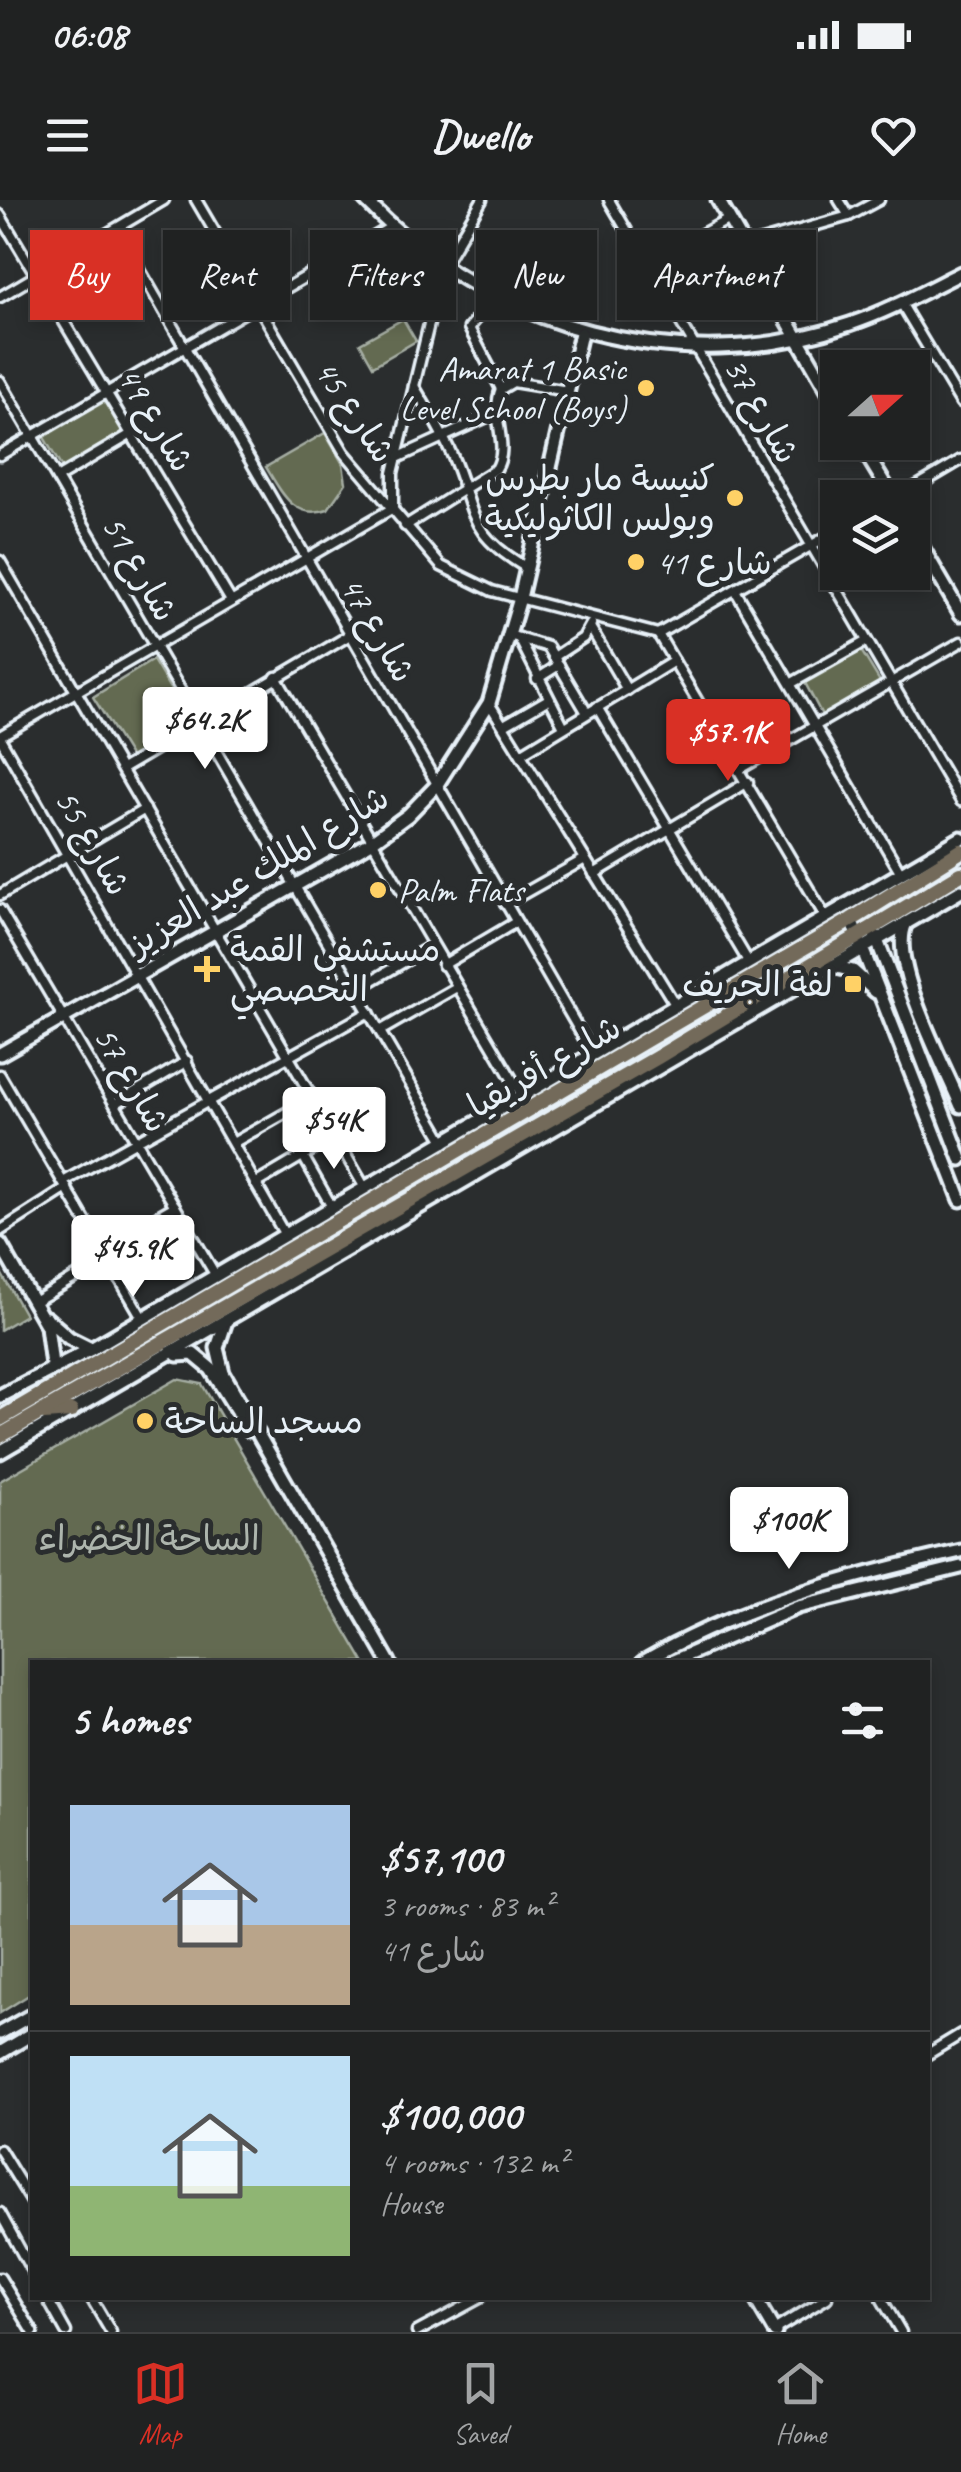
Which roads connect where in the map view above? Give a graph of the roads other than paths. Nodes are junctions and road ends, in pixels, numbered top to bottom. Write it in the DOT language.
graph roads {
  1 [pos="164,200"];
  2 [pos="196,200"];
  3 [pos="366,200"];
  4 [pos="482,200"];
  5 [pos="609,200"];
  6 [pos="718,200"];
  7 [pos="839,200"];
  8 [pos="879,200"];
  9 [pos="0,215"];
  10 [pos="849,216"];
  11 [pos="728,219"];
  12 [pos="390,227"];
  13 [pos="117,230"];
  14 [pos="213,230"];
  15 [pos="394,230"];
  16 [pos="626,230"];
  17 [pos="708,230"];
  18 [pos="735,230"];
  19 [pos="800,230"];
  20 [pos="456,244"];
  21 [pos="30,262"];
  22 [pos="961,272"];
  23 [pos="143,275"];
  24 [pos="30,279"];
  25 [pos="290,286"];
  26 [pos="0,296"];
  27 [pos="901,303"];
  28 [pos="65,320"];
  29 [pos="231,320"];
  30 [pos="264,320"];
  31 [pos="430,320"];
  32 [pos="476,320"];
  33 [pos="551,320"];
  34 [pos="678,320"];
  35 [pos="784,320"];
  36 [pos="581,333"];
  37 [pos="794,339"];
  38 [pos="184,347"];
  39 [pos="693,347"];
  40 [pos="820,380"];
  41 [pos="0,381"];
  42 [pos="414,386"];
  43 [pos="501,389"];
  44 [pos="568,391"];
  45 [pos="108,392"];
  46 [pos="961,403"];
  47 [pos="496,413"];
  48 [pos="133,433"];
  49 [pos="32,437"];
  50 [pos="444,440"];
  51 [pos="0,455"];
  52 [pos="397,458"];
  53 [pos="961,460"];
  54 [pos="57,478"];
  55 [pos="926,480"];
  56 [pos="464,491"];
  57 [pos="393,508"];
  58 [pos="405,526"];
  59 [pos="820,539"];
  60 [pos="808,545"];
  61 [pos="306,558"];
  62 [pos="0,561"];
  63 [pos="930,561"];
  64 [pos="527,568"];
  65 [pos="734,590"];
  66 [pos="520,598"];
  67 [pos="231,600"];
  68 [pos="961,614"];
  69 [pos="592,617"];
  70 [pos="590,628"];
  71 [pos="658,634"];
  72 [pos="350,635"];
  73 [pos="514,637"];
  74 [pos="867,641"];
  75 [pos="961,642"];
  76 [pos="152,646"];
  77 [pos="556,661"];
  78 [pos="674,662"];
  79 [pos="276,677"];
  80 [pos="537,679"];
  81 [pos="892,682"];
  82 [pos="792,684"];
  83 [pos="627,690"];
  84 [pos="76,692"];
  85 [pos="547,700"];
  86 [pos="489,703"];
  87 [pos="597,708"];
  88 [pos="587,714"];
  89 [pos="198,723"];
  90 [pos="818,724"];
  91 [pos="504,725"];
  92 [pos="564,728"];
  93 [pos="0,737"];
  94 [pos="522,754"];
  95 [pos="122,769"];
  96 [pos="740,769"];
  97 [pos="748,782"];
  98 [pos="436,786"];
  99 [pos="961,801"];
  100 [pos="145,810"];
  101 [pos="670,830"];
  102 [pos="961,838"];
  103 [pos="370,843"];
  104 [pos="961,851"];
  105 [pos="69,855"];
  106 [pos="585,859"];
  107 [pos="902,873"];
  108 [pos="594,874"];
  109 [pos="961,874"];
  110 [pos="295,887"];
  111 [pos="961,891"];
  112 [pos="0,895"];
  113 [pos="505,904"];
  114 [pos="0,910"];
  115 [pos="826,918"];
  116 [pos="516,922"];
  117 [pos="906,922"];
  118 [pos="864,929"];
  119 [pos="216,930"];
  120 [pos="431,946"];
  121 [pos="748,962"];
  122 [pos="443,965"];
  123 [pos="825,967"];
  124 [pos="138,975"];
  125 [pos="455,988"];
  126 [pos="356,990"];
  127 [pos="882,1000"];
  128 [pos="676,1006"];
  129 [pos="369,1012"];
  130 [pos="65,1017"];
  131 [pos="656,1019"];
  132 [pos="380,1030"];
  133 [pos="650,1039"];
  134 [pos="0,1054"];
  135 [pos="592,1054"];
  136 [pos="289,1055"];
  137 [pos="658,1056"];
  138 [pos="680,1056"];
  139 [pos="187,1061"];
  140 [pos="0,1075"];
  141 [pos="522,1096"];
  142 [pos="314,1097"];
  143 [pos="210,1100"];
  144 [pos="115,1104"];
  145 [pos="961,1106"];
  146 [pos="494,1129"];
  147 [pos="336,1136"];
  148 [pos="136,1141"];
  149 [pos="233,1143"];
  150 [pos="445,1143"];
  151 [pos="504,1144"];
  152 [pos="302,1156"];
  153 [pos="961,1160"];
  154 [pos="256,1184"];
  155 [pos="65,1185"];
  156 [pos="365,1188"];
  157 [pos="961,1200"];
  158 [pos="175,1206"];
  159 [pos="332,1208"];
  160 [pos="372,1219"];
  161 [pos="0,1231"];
  162 [pos="285,1235"];
  163 [pos="372,1236"];
  164 [pos="0,1244"];
  165 [pos="103,1248"];
  166 [pos="108,1258"];
  167 [pos="216,1276"];
  168 [pos="37,1307"];
  169 [pos="143,1319"];
  170 [pos="226,1322"];
  171 [pos="92,1349"];
  172 [pos="162,1359"];
  173 [pos="52,1366"];
  174 [pos="0,1396"];
  175 [pos="71,1411"];
  176 [pos="38,1413"];
  177 [pos="0,1420"];
  178 [pos="0,1436"];
  179 [pos="259,1440"];
  180 [pos="0,1452"];
  181 [pos="961,1551"];
  182 [pos="961,1566"];
  183 [pos="793,1593"];
  184 [pos="798,1607"];
  185 [pos="657,1659"];
  186 [pos="389,1660"];
  187 [pos="676,1660"];
  188 [pos="30,2015"];
  189 [pos="0,2033"];
  190 [pos="961,2034"];
  191 [pos="30,2035"];
  192 [pos="0,2053"];
  193 [pos="930,2053"];
  194 [pos="0,2150"];
  195 [pos="30,2199"];
  196 [pos="0,2213"];
  197 [pos="30,2267"];
  198 [pos="0,2278"];
  199 [pos="49,2300"];
  200 [pos="92,2300"];
  201 [pos="476,2300"];
  202 [pos="756,2300"];
  203 [pos="820,2300"];
  204 [pos="882,2300"];
  205 [pos="775,2331"];
  206 [pos="33,2332"];
  207 [pos="66,2332"];
  208 [pos="111,2332"];
  209 [pos="418,2332"];
  210 [pos="901,2332"];
  1 -- 13 [label="street"];
  2 -- 14 [label="street, شارع 45"];
  3 -- 12 [label="street"];
  4 -- 20 [label="street"];
  5 -- 16 [label="street, شارع 37"];
  6 -- 11 [label="street"];
  7 -- 10 [label="street"];
  8 -- 10 [label="street"];
  9 -- 21 [label="street, شارع 49"];
  10 -- 19 [label="street"];
  11 -- 17 [label="street"];
  11 -- 18 [label="street"];
  12 -- 15 [label="street"];
  12 -- 25 [label="street"];
  22 -- 27 [label="street"];
  23 -- 38 [label="street, شارع 47"];
  24 -- 26 [label="street"];
  27 -- 37 [label="street"];
  27 -- 46 [label="street"];
  28 -- 45 [label="street, شارع 49"];
  29 -- 38 [label="street"];
  30 -- 57 [label="street, شارع 45"];
  31 -- 42 [label="street"];
  32 -- 43 [label="street"];
  33 -- 36 [label="street"];
  34 -- 39 [label="street, شارع 37"];
  35 -- 37 [label="street"];
  36 -- 39 [label="street"];
  36 -- 44 [label="street, شارع الملك عبد العزيز"];
  37 -- 39 [label="street"];
  37 -- 40 [label="street"];
  38 -- 45 [label="street"];
  38 -- 61 [label="street, شارع 47"];
  39 -- 60 [label="street, شارع 37"];
  41 -- 49 [label="street, شارع 51"];
  42 -- 50 [label="street"];
  42 -- 52 [label="street"];
  43 -- 44 [label="street"];
  43 -- 47 [label="street"];
  44 -- 64 [label="street, شارع الملك عبد العزيز"];
  45 -- 48 [label="street, شارع 49"];
  45 -- 49 [label="street"];
  47 -- 50 [label="street"];
  47 -- 56 [label="street"];
  48 -- 54 [label="street"];
  48 -- 67 [label="street, شارع 49"];
  49 -- 51 [label="street"];
  49 -- 54 [label="street, شارع 51"];
  50 -- 52 [label="street"];
  50 -- 56 [label="street"];
  52 -- 57 [label="street"];
  53 -- 55 [label="street"];
  54 -- 76 [label="street, شارع 51"];
  56 -- 58 [label="street"];
  56 -- 64 [label="street"];
  57 -- 58 [label="street, شارع 45"];
  57 -- 61 [label="street"];
  58 -- 66 [label="street, شارع 45"];
  59 -- 60 [label="street"];
  60 -- 65 [label="street"];
  60 -- 74 [label="street, شارع 37"];
  61 -- 67 [label="street"];
  61 -- 72 [label="street, شارع 47"];
  62 -- 84 [label="street"];
  63 -- 68 [label="street"];
  64 -- 66 [label="street, شارع الملك عبد العزيز"];
  65 -- 71 [label="street"];
  65 -- 82 [label="street"];
  66 -- 69 [label="street, شارع 45"];
  66 -- 73 [label="street, شارع الملك عبد العزيز"];
  67 -- 76 [label="street"];
  69 -- 70 [label="street"];
  69 -- 71 [label="street, شارع 45"];
  70 -- 77 [label="street"];
  70 -- 83 [label="street"];
  71 -- 78 [label="street"];
  72 -- 79 [label="street"];
  72 -- 98 [label="street, شارع 47"];
  73 -- 77 [label="street"];
  73 -- 80 [label="street"];
  73 -- 86 [label="street, شارع الملك عبد العزيز"];
  74 -- 81 [label="street, شارع 37"];
  74 -- 82 [label="street"];
  75 -- 81 [label="street"];
  76 -- 84 [label="street"];
  76 -- 89 [label="street, شارع 51"];
  77 -- 80 [label="street"];
  77 -- 88 [label="street"];
  78 -- 83 [label="street"];
  78 -- 96 [label="street"];
  79 -- 89 [label="street"];
  79 -- 103 [label="street"];
  80 -- 85 [label="street"];
  81 -- 90 [label="street"];
  81 -- 99 [label="street, شارع 37"];
  82 -- 90 [label="street"];
  83 -- 87 [label="street"];
  84 -- 93 [label="street"];
  84 -- 95 [label="street"];
  85 -- 91 [label="street"];
  85 -- 92 [label="street"];
  86 -- 91 [label="street"];
  86 -- 98 [label="street, شارع الملك عبد العزيز"];
  87 -- 88 [label="street"];
  87 -- 101 [label="street"];
  88 -- 92 [label="street"];
  89 -- 95 [label="street"];
  89 -- 110 [label="street, شارع 51"];
  90 -- 96 [label="street"];
  90 -- 107 [label="street"];
  91 -- 94 [label="street"];
  92 -- 94 [label="street"];
  93 -- 105 [label="street, شارع 55"];
  94 -- 106 [label="street"];
  95 -- 100 [label="street"];
  96 -- 97 [label="street"];
  97 -- 101 [label="street"];
  97 -- 115 [label="street"];
  98 -- 103 [label="street, شارع الملك عبد العزيز"];
  98 -- 113 [label="street, شارع 47"];
  100 -- 105 [label="street"];
  100 -- 119 [label="street"];
  101 -- 108 [label="street"];
  101 -- 121 [label="street"];
  102 -- 107 [label="street, شارع أفريقيا"];
  103 -- 110 [label="street, شارع الملك عبد العزيز"];
  103 -- 120 [label="street"];
  104 -- 118 [label="highway, شارع أفريقيا"];
  105 -- 112 [label="street"];
  105 -- 124 [label="street, شارع 55"];
  106 -- 108 [label="street"];
  106 -- 113 [label="street"];
  107 -- 115 [label="street, شارع أفريقيا"];
  108 -- 128 [label="street"];
  109 -- 118 [label="highway, شارع أفريقيا"];
  110 -- 119 [label="street, شارع الملك عبد العزيز"];
  110 -- 126 [label="street, شارع 51"];
  111 -- 117 [label="street, شارع أفريقيا"];
  113 -- 116 [label="street, شارع 47"];
  114 -- 130 [label="street, شارع 57"];
  115 -- 121 [label="street, شارع أفريقيا"];
  116 -- 122 [label="street"];
  116 -- 135 [label="street, شارع 47"];
  117 -- 118 [label="street, شارع أفريقيا"];
  117 -- 145 [label="street"];
  118 -- 123 [label="street, شارع أفريقيا"];
  118 -- 127 [label="street"];
  118 -- 133 [label="highway, شارع أفريقيا"];
  118 -- 137 [label="highway, شارع أفريقيا"];
  118 -- 153 [label="street"];
  119 -- 124 [label="street, شارع الملك عبد العزيز"];
  119 -- 136 [label="street"];
  120 -- 122 [label="street"];
  120 -- 126 [label="street"];
  121 -- 128 [label="street, شارع أفريقيا"];
  122 -- 125 [label="street"];
  123 -- 127 [label="street"];
  123 -- 138 [label="street, شارع أفريقيا"];
  124 -- 130 [label="street, شارع الملك عبد العزيز"];
  124 -- 139 [label="street, شارع 55"];
  125 -- 132 [label="street"];
  125 -- 141 [label="street"];
  126 -- 129 [label="street, شارع 51"];
  127 -- 157 [label="street"];
  128 -- 131 [label="street, شارع أفريقيا"];
  129 -- 132 [label="street, شارع 51"];
  129 -- 136 [label="street"];
  130 -- 134 [label="street, شارع الملك عبد العزيز"];
  130 -- 144 [label="street, شارع 57"];
  131 -- 133 [label="highway"];
  131 -- 135 [label="street, شارع أفريقيا"];
  132 -- 150 [label="street, شارع 51"];
  133 -- 146 [label="highway, شارع أفريقيا"];
  135 -- 141 [label="street, شارع أفريقيا"];
  136 -- 142 [label="street"];
  136 -- 143 [label="street"];
  137 -- 138 [label="highway"];
  137 -- 151 [label="highway, شارع أفريقيا"];
  138 -- 163 [label="street, شارع أفريقيا"];
  139 -- 143 [label="street, شارع 55"];
  139 -- 144 [label="street"];
  140 -- 155 [label="street"];
  141 -- 150 [label="street, شارع أفريقيا"];
  142 -- 147 [label="street"];
  142 -- 149 [label="street"];
  143 -- 148 [label="street"];
  143 -- 149 [label="street, شارع 55"];
  144 -- 148 [label="street, شارع 57"];
  146 -- 151 [label="highway"];
  146 -- 177 [label="highway, شارع أفريقيا"];
  147 -- 152 [label="street"];
  147 -- 156 [label="street"];
  148 -- 155 [label="street"];
  148 -- 158 [label="street, شارع 57"];
  149 -- 154 [label="street, شارع 55"];
  150 -- 156 [label="street, شارع أفريقيا"];
  151 -- 160 [label="highway, شارع أفريقيا"];
  152 -- 154 [label="street"];
  152 -- 159 [label="street"];
  154 -- 162 [label="street, شارع 55"];
  155 -- 161 [label="street"];
  155 -- 165 [label="street"];
  156 -- 159 [label="street, شارع أفريقيا"];
  158 -- 165 [label="street"];
  158 -- 167 [label="street, شارع 57"];
  159 -- 162 [label="street, شارع أفريقيا"];
  160 -- 163 [label="highway"];
  160 -- 176 [label="highway, شارع أفريقيا"];
  162 -- 167 [label="street, شارع أفريقيا"];
  163 -- 170 [label="street, شارع أفريقيا"];
  164 -- 168 [label="street"];
  165 -- 166 [label="street"];
  166 -- 168 [label="street"];
  166 -- 169 [label="street"];
  167 -- 169 [label="street, شارع أفريقيا"];
  168 -- 171 [label="street"];
  168 -- 173 [label="street"];
  169 -- 171 [label="street, شارع أفريقيا"];
  170 -- 172 [label="street, شارع أفريقيا"];
  170 -- 179 [label="street"];
  171 -- 173 [label="street, شارع أفريقيا"];
  172 -- 175 [label="street, شارع أفريقيا"];
  172 -- 179 [label="street"];
  173 -- 174 [label="street, شارع أفريقيا"];
  175 -- 176 [label="highway"];
  175 -- 180 [label="street, شارع أفريقيا"];
  176 -- 178 [label="highway, شارع أفريقيا"];
  179 -- 186 [label="street"];
  181 -- 183 [label="street"];
  182 -- 184 [label="street"];
  183 -- 184 [label="street"];
  183 -- 185 [label="street"];
  184 -- 187 [label="street"];
  188 -- 189 [label="street"];
  190 -- 193 [label="street"];
  191 -- 192 [label="street"];
  194 -- 195 [label="street"];
  196 -- 197 [label="street"];
  198 -- 206 [label="street"];
  199 -- 207 [label="street"];
  200 -- 208 [label="street"];
  201 -- 209 [label="street"];
  202 -- 205 [label="street"];
  203 -- 205 [label="street"];
  204 -- 210 [label="street"];
}
